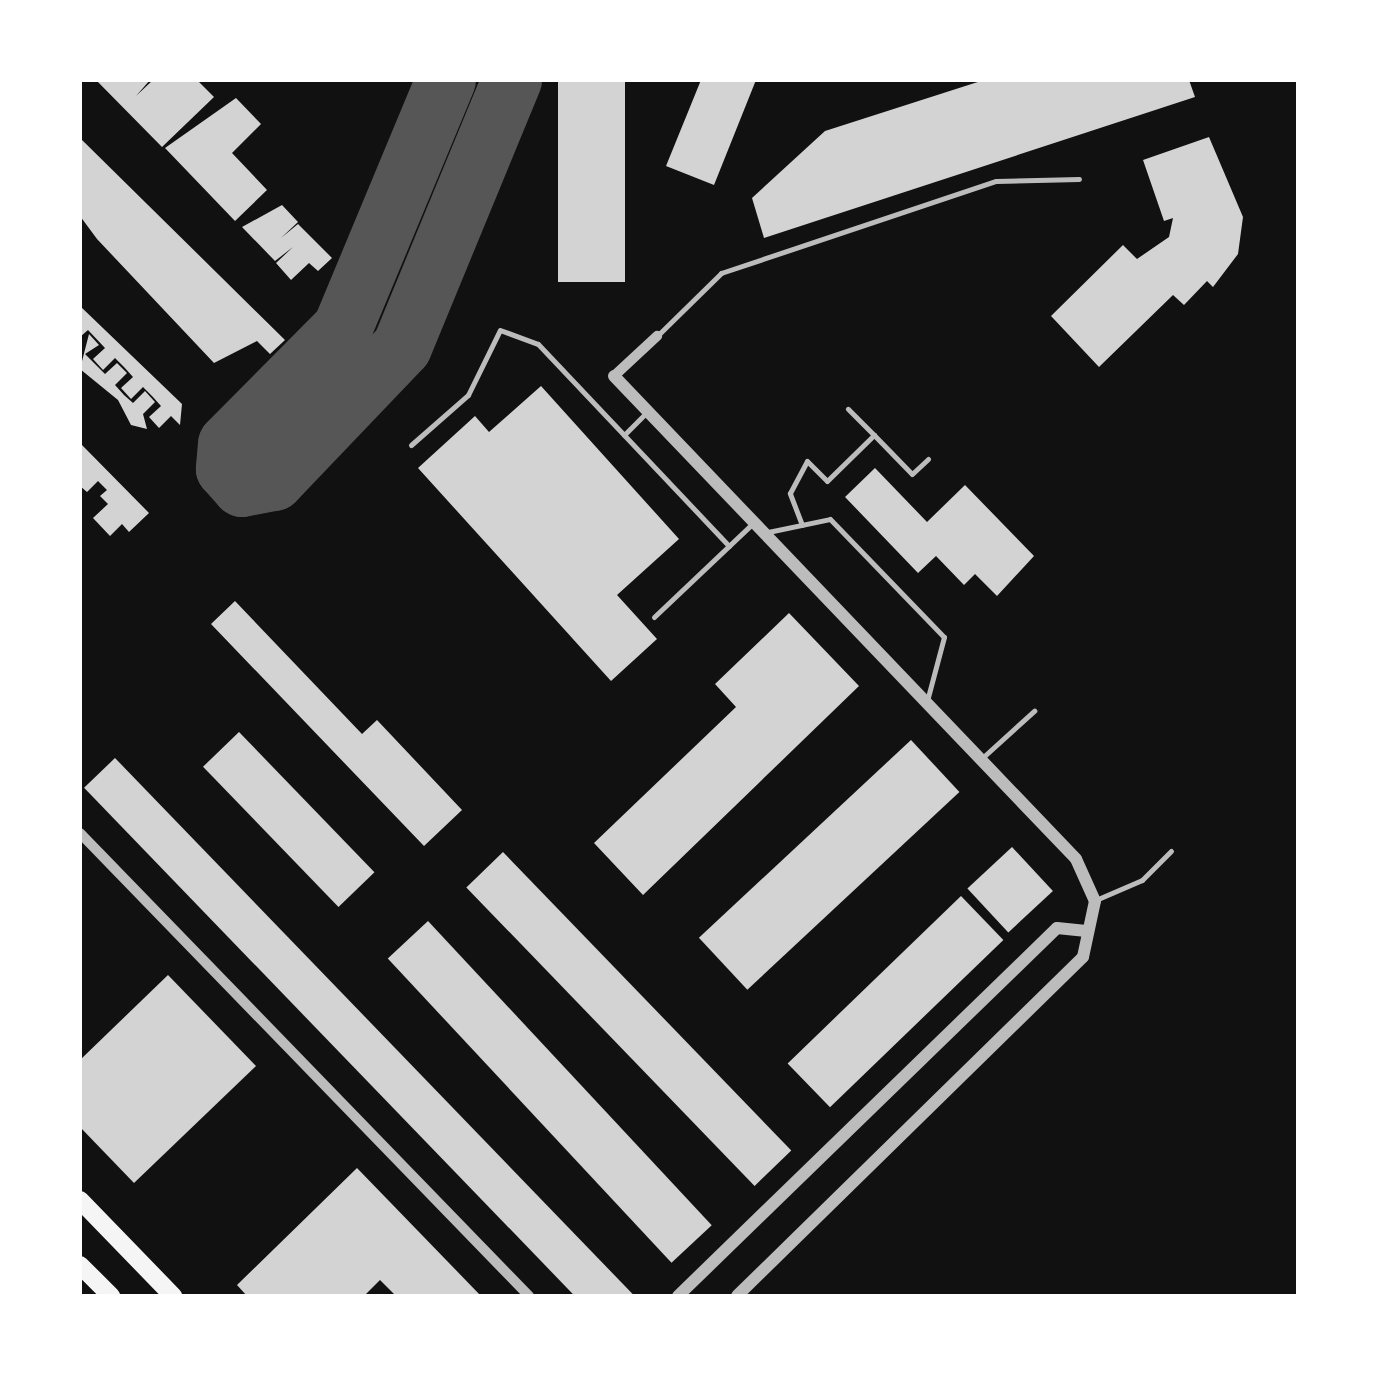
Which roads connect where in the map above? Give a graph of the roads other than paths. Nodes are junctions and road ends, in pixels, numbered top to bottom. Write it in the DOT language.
graph roads {
  1 [pos="1079,179"];
  2 [pos="657,336"];
  3 [pos="614,376"];
  4 [pos="848,408"];
  5 [pos="648,411"];
  6 [pos="624,435"];
  7 [pos="874,435"];
  8 [pos="411,445"];
  9 [pos="928,459"];
  10 [pos="802,525"];
  11 [pos="757,529"];
  12 [pos="729,546"];
  13 [pos="654,616"];
  14 [pos="926,704"];
  15 [pos="1034,710"];
  16 [pos="980,760"];
  17 [pos="80,833"];
  18 [pos="1171,851"];
  19 [pos="1096,900"];
  20 [pos="1084,931"];
  21 [pos="80,1200"];
  22 [pos="80,1265"];
  23 [pos="110,1296"];
  24 [pos="173,1296"];
  25 [pos="529,1296"];
  26 [pos="678,1296"];
  27 [pos="737,1296"];
  1 -- 2 [label="lane"];
  2 -- 3 [label="street"];
  3 -- 5 [label="street"];
  4 -- 7 [label="lane"];
  5 -- 6 [label="lane"];
  5 -- 11 [label="street"];
  6 -- 8 [label="lane"];
  6 -- 12 [label="lane"];
  7 -- 9 [label="lane"];
  7 -- 10 [label="lane"];
  10 -- 11 [label="lane"];
  10 -- 14 [label="lane"];
  11 -- 12 [label="lane"];
  11 -- 14 [label="street"];
  12 -- 13 [label="lane"];
  14 -- 16 [label="street"];
  15 -- 16 [label="lane"];
  16 -- 19 [label="street"];
  17 -- 25 [label="street"];
  18 -- 19 [label="lane"];
  19 -- 20 [label="street"];
  20 -- 26 [label="street"];
  20 -- 27 [label="street"];
  21 -- 24 [label="main road"];
  22 -- 23 [label="main road"];
}
